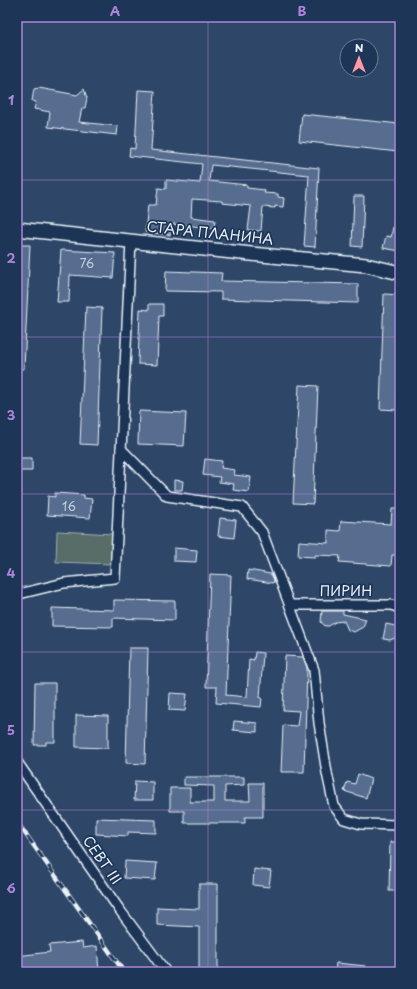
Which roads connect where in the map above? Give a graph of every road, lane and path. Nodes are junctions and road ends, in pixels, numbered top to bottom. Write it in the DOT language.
graph roads {
  1 [pos="17,228"];
  2 [pos="132,241"];
  3 [pos="400,273"];
  4 [pos="122,449"];
  5 [pos="17,593"];
  6 [pos="290,605"];
  7 [pos="400,608"];
  8 [pos="17,762"];
  9 [pos="400,825"];
  10 [pos="166,972"];
  1 -- 2 [label="street, СТАРА ПЛАНИНА"];
  2 -- 3 [label="street, СТАРА ПЛАНИНА"];
  2 -- 4 [label="street"];
  4 -- 5 [label="street"];
  4 -- 6 [label="street"];
  6 -- 7 [label="street, ПИРИН"];
  6 -- 9 [label="street"];
  8 -- 10 [label="street, СЕВТ III"];
}
